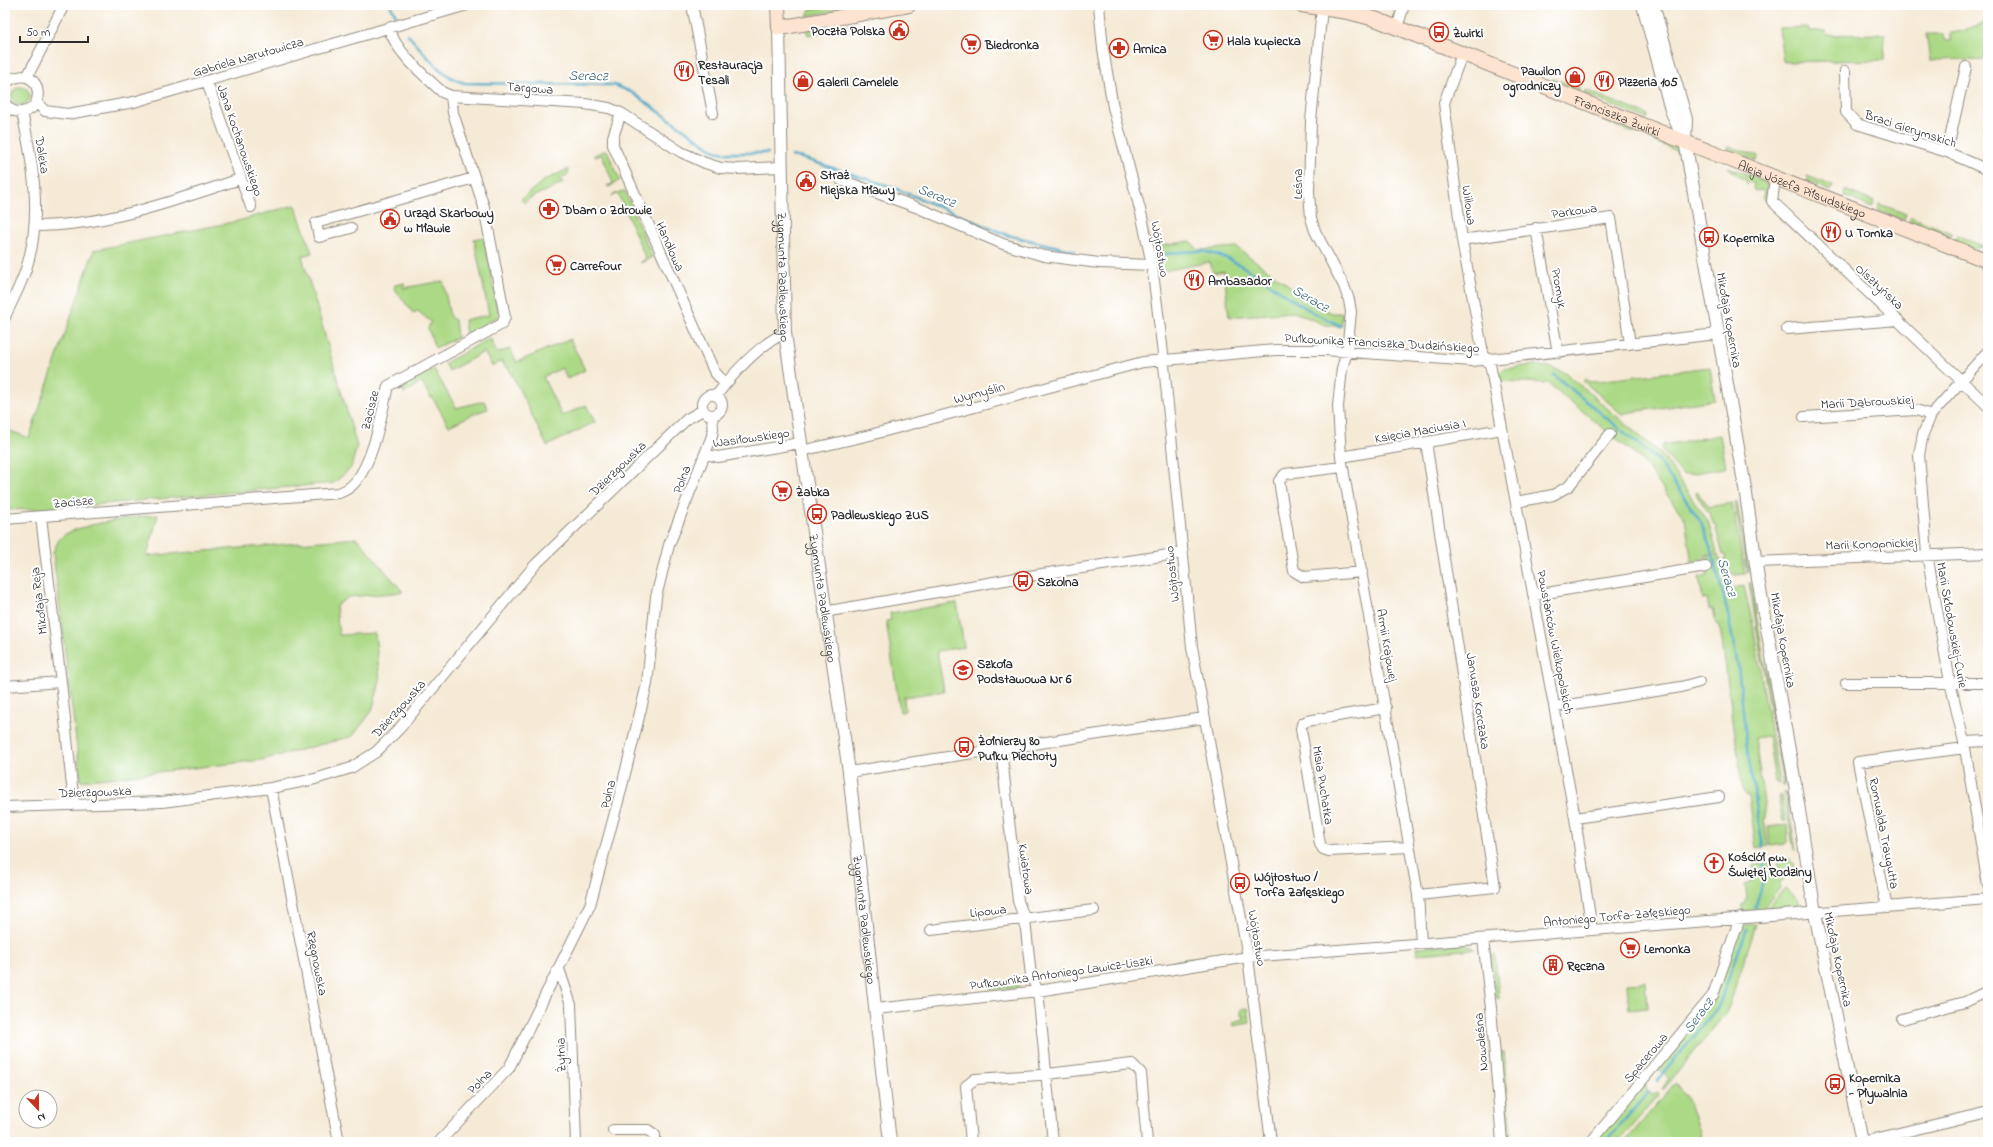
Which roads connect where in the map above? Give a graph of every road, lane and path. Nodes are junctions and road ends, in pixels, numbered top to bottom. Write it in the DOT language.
graph roads {
  1 [pos="64,5"];
  2 [pos="466,5"];
  3 [pos="692,5"];
  4 [pos="778,5"];
  5 [pos="909,5"];
  6 [pos="1100,5"];
  7 [pos="1301,5"];
  8 [pos="1404,5"];
  9 [pos="1648,6"];
  10 [pos="1322,8"];
  11 [pos="389,28"];
  12 [pos="780,28"];
  13 [pos="1397,28"];
  14 [pos="1462,54"];
  15 [pos="1966,67"];
  16 [pos="1845,71"];
  17 [pos="27,77"];
  18 [pos="7,78"];
  19 [pos="207,82"];
  20 [pos="451,96"];
  21 [pos="37,103"];
  22 [pos="5,104"];
  23 [pos="22,112"];
  24 [pos="621,113"];
  25 [pos="713,113"];
  26 [pos="1685,141"];
  27 [pos="1946,152"];
  28 [pos="781,167"];
  29 [pos="1988,170"];
  30 [pos="474,178"];
  31 [pos="1775,178"];
  32 [pos="240,179"];
  33 [pos="841,180"];
  34 [pos="251,207"];
  35 [pos="34,226"];
  36 [pos="351,228"];
  37 [pos="1536,228"];
  38 [pos="1462,240"];
  39 [pos="1987,258"];
  40 [pos="1152,265"];
  41 [pos="5,317"];
  42 [pos="1898,320"];
  43 [pos="1787,329"];
  44 [pos="785,333"];
  45 [pos="1718,334"];
  46 [pos="1630,344"];
  47 [pos="1988,351"];
  48 [pos="1347,352"];
  49 [pos="1558,353"];
  50 [pos="1163,359"];
  51 [pos="1486,360"];
  52 [pos="1962,381"];
  53 [pos="725,384"];
  54 [pos="716,396"];
  55 [pos="1988,406"];
  56 [pos="703,410"];
  57 [pos="1931,414"];
  58 [pos="712,416"];
  59 [pos="1804,417"];
  60 [pos="1502,429"];
  61 [pos="1610,434"];
  62 [pos="1426,442"];
  63 [pos="801,447"];
  64 [pos="705,454"];
  65 [pos="1342,462"];
  66 [pos="1516,502"];
  67 [pos="41,517"];
  68 [pos="5,519"];
  69 [pos="1182,553"];
  70 [pos="1988,553"];
  71 [pos="1927,554"];
  72 [pos="1756,562"];
  73 [pos="1706,567"];
  74 [pos="1362,572"];
  75 [pos="1534,595"];
  76 [pos="824,612"];
  77 [pos="61,682"];
  78 [pos="1699,682"];
  79 [pos="1950,682"];
  80 [pos="1846,683"];
  81 [pos="1988,683"];
  82 [pos="5,686"];
  83 [pos="1555,707"];
  84 [pos="1386,708"];
  85 [pos="1204,718"];
  86 [pos="1988,741"];
  87 [pos="1964,745"];
  88 [pos="1001,749"];
  89 [pos="849,772"];
  90 [pos="270,788"];
  91 [pos="1719,797"];
  92 [pos="74,805"];
  93 [pos="5,807"];
  94 [pos="1575,818"];
  95 [pos="1409,847"];
  96 [pos="1988,884"];
  97 [pos="1418,894"];
  98 [pos="1988,899"];
  99 [pos="1887,908"];
  100 [pos="1094,910"];
  101 [pos="1815,913"];
  102 [pos="1740,918"];
  103 [pos="1025,920"];
  104 [pos="931,930"];
  105 [pos="1592,930"];
  106 [pos="1483,939"];
  107 [pos="1421,944"];
  108 [pos="1248,957"];
  109 [pos="558,969"];
  110 [pos="1988,991"];
  111 [pos="1038,992"];
  112 [pos="876,1009"];
  113 [pos="1902,1019"];
  114 [pos="1047,1074"];
  115 [pos="1988,1112"];
  116 [pos="613,1130"];
  117 [pos="339,1142"];
  118 [pos="439,1142"];
  119 [pos="576,1142"];
  120 [pos="655,1142"];
  121 [pos="890,1142"];
  122 [pos="971,1142"];
  123 [pos="1053,1142"];
  124 [pos="1147,1142"];
  125 [pos="1271,1142"];
  126 [pos="1502,1142"];
  127 [pos="1591,1142"];
  128 [pos="1862,1142"];
  1 -- 17 [label="street"];
  2 -- 11 [label="street, Gabriela Narutowicza"];
  3 -- 25 [label="street"];
  4 -- 12 [label="main road, Zygmunta Padlewskiego"];
  5 -- 12 [label="main road"];
  6 -- 40 [label="street, Wójtostwo"];
  7 -- 10 [label="main road, Franciszka Żwirki"];
  8 -- 13 [label="street"];
  9 -- 26 [label="street, Mikołaja Kopernika"];
  10 -- 13 [label="main road, Franciszka Żwirki"];
  10 -- 48 [label="street, Leśna"];
  11 -- 19 [label="street, Gabriela Narutowicza"];
  11 -- 20 [label="street"];
  12 -- 28 [label="street, Zygmunta Padlewskiego"];
  13 -- 14 [label="main road, Franciszka Żwirki"];
  14 -- 26 [label="main road, Franciszka Żwirki"];
  14 -- 38 [label="street, Willowa"];
  15 -- 27 [label="street"];
  16 -- 27 [label="street, Braci Gierymskich"];
  17 -- 18 [label="street"];
  17 -- 21 [label="street"];
  19 -- 21 [label="street, Gabriela Narutowicza"];
  19 -- 32 [label="street, Jana Kochanowskiego"];
  20 -- 24 [label="street, Targowa"];
  20 -- 30 [label="street, Zacisze"];
  21 -- 23 [label="street"];
  22 -- 23 [label="street"];
  23 -- 35 [label="street, Daleka"];
  24 -- 28 [label="street, Targowa"];
  24 -- 53 [label="street, Handlowa"];
  26 -- 31 [label="main road, Aleja Józefa Piłsudskiego"];
  26 -- 45 [label="street, Mikołaja Kopernika"];
  27 -- 29 [label="street, Braci Gierymskich"];
  28 -- 44 [label="street, Zygmunta Padlewskiego"];
  30 -- 36 [label="street"];
  30 -- 67 [label="street, Zacisze"];
  31 -- 39 [label="main road, Aleja Józefa Piłsudskiego"];
  31 -- 42 [label="street, Olsztyńska"];
  32 -- 34 [label="street, Jana Kochanowskiego"];
  32 -- 35 [label="street"];
  33 -- 40 [label="street"];
  35 -- 41 [label="street, Daleka"];
  37 -- 38 [label="street, Parkowa"];
  37 -- 46 [label="street, Parkowa"];
  37 -- 49 [label="street, Promyk"];
  38 -- 51 [label="street, Willowa"];
  40 -- 50 [label="street, Wójtostwo"];
  42 -- 43 [label="street"];
  42 -- 52 [label="street, Olsztyńska"];
  44 -- 53 [label="street, Dzierzgowska"];
  44 -- 63 [label="street, Zygmunta Padlewskiego"];
  45 -- 46 [label="street, Pułkownika Franciszka Dudzińskiego"];
  45 -- 72 [label="street, Mikołaja Kopernika"];
  46 -- 49 [label="street, Pułkownika Franciszka Dudzińskiego"];
  47 -- 52 [label="street, Marii Skłodowskiej-Curie"];
  48 -- 50 [label="street, Pułkownika Franciszka Dudzińskiego"];
  48 -- 51 [label="street, Pułkownika Franciszka Dudzińskiego"];
  48 -- 65 [label="street, Armii Krajowej"];
  49 -- 51 [label="street, Pułkownika Franciszka Dudzińskiego"];
  50 -- 63 [label="street, Wymyślin"];
  50 -- 69 [label="street, Wójtostwo"];
  51 -- 60 [label="street, Powstańców Wielkopolskich"];
  52 -- 55 [label="street, Olsztyńska"];
  52 -- 57 [label="street, Marii Skłodowskiej-Curie"];
  53 -- 54 [label="street, Dzierzgowska"];
  54 -- 56 [label="street, Dzierzgowska"];
  54 -- 58 [label="street"];
  56 -- 58 [label="street"];
  56 -- 90 [label="street, Dzierzgowska"];
  57 -- 59 [label="street, Marii Dąbrowskiej"];
  57 -- 71 [label="street, Marii Skłodowskiej-Curie"];
  58 -- 64 [label="street, Polna"];
  60 -- 62 [label="street, Księcia Maciusia I"];
  60 -- 66 [label="street, Powstańców Wielkopolskich"];
  61 -- 66 [label="street"];
  62 -- 65 [label="street, Księcia Maciusia I"];
  62 -- 97 [label="street, Janusza Korczaka"];
  63 -- 64 [label="street, Wasiłowskiego"];
  63 -- 76 [label="street, Zygmunta Padlewskiego"];
  64 -- 109 [label="street, Polna"];
  65 -- 74 [label="street, Armii Krajowej"];
  65 -- 74 [label="street, Księcia Maciusia I"];
  66 -- 75 [label="street, Powstańców Wielkopolskich"];
  67 -- 68 [label="street, Zacisze"];
  67 -- 77 [label="street, Mikołaja Reja"];
  69 -- 76 [label="street"];
  69 -- 85 [label="street, Wójtostwo"];
  70 -- 71 [label="street, Marii Konopnickiej"];
  71 -- 72 [label="street, Marii Konopnickiej"];
  71 -- 79 [label="street, Marii Skłodowskiej-Curie"];
  72 -- 101 [label="street, Mikołaja Kopernika"];
  73 -- 75 [label="street"];
  74 -- 84 [label="street, Armii Krajowej"];
  75 -- 83 [label="street, Powstańców Wielkopolskich"];
  76 -- 89 [label="street, Zygmunta Padlewskiego"];
  77 -- 82 [label="street"];
  77 -- 92 [label="street, Mikołaja Reja"];
  78 -- 83 [label="street"];
  79 -- 80 [label="street"];
  79 -- 81 [label="street"];
  79 -- 87 [label="street, Marii Skłodowskiej-Curie"];
  83 -- 94 [label="street, Powstańców Wielkopolskich"];
  84 -- 95 [label="street, Armii Krajowej"];
  84 -- 95 [label="street, Misia Puchatka"];
  85 -- 88 [label="street"];
  85 -- 108 [label="street, Wójtostwo"];
  86 -- 87 [label="street"];
  87 -- 96 [label="street, Marii Skłodowskiej-Curie"];
  87 -- 99 [label="street, Romualda Traugutta"];
  88 -- 89 [label="street"];
  88 -- 103 [label="street, Kwiatowa"];
  89 -- 112 [label="street, Zygmunta Padlewskiego"];
  90 -- 92 [label="street, Dzierzgowska"];
  90 -- 117 [label="street, Rzęgnowska"];
  91 -- 94 [label="street"];
  92 -- 93 [label="street, Dzierzgowska"];
  94 -- 105 [label="street, Powstańców Wielkopolskich"];
  95 -- 97 [label="street, Armii Krajowej"];
  97 -- 107 [label="street, Armii Krajowej"];
  98 -- 99 [label="street, Antoniego Torfa-Załęskiego"];
  99 -- 101 [label="street, Antoniego Torfa-Załęskiego"];
  100 -- 103 [label="street, Lipowa"];
  101 -- 102 [label="street, Antoniego Torfa-Załęskiego"];
  101 -- 128 [label="street, Mikołaja Kopernika"];
  102 -- 105 [label="street, Antoniego Torfa-Załęskiego"];
  102 -- 127 [label="street, Spacerowa"];
  103 -- 104 [label="street, Lipowa"];
  103 -- 111 [label="street, Kwiatowa"];
  105 -- 106 [label="street, Antoniego Torfa-Załęskiego"];
  106 -- 107 [label="street, Antoniego Torfa-Załęskiego"];
  106 -- 126 [label="street, Nowoleśna"];
  107 -- 108 [label="street, Antoniego Torfa-Załęskiego"];
  108 -- 111 [label="street, Pułkownika Antoniego Lawicz-Liszki"];
  108 -- 125 [label="street, Wójtostwo"];
  109 -- 118 [label="street, Polna"];
  109 -- 119 [label="street, Żytnia"];
  110 -- 113 [label="street"];
  111 -- 112 [label="street, Pułkownika Antoniego Lawicz-Liszki"];
  111 -- 114 [label="street, Kwiatowa"];
  112 -- 121 [label="street, Zygmunta Padlewskiego"];
  114 -- 122 [label="street"];
  114 -- 123 [label="street, Kwiatowa"];
  114 -- 124 [label="street"];
  115 -- 128 [label="street"];
  116 -- 120 [label="street"];
}
